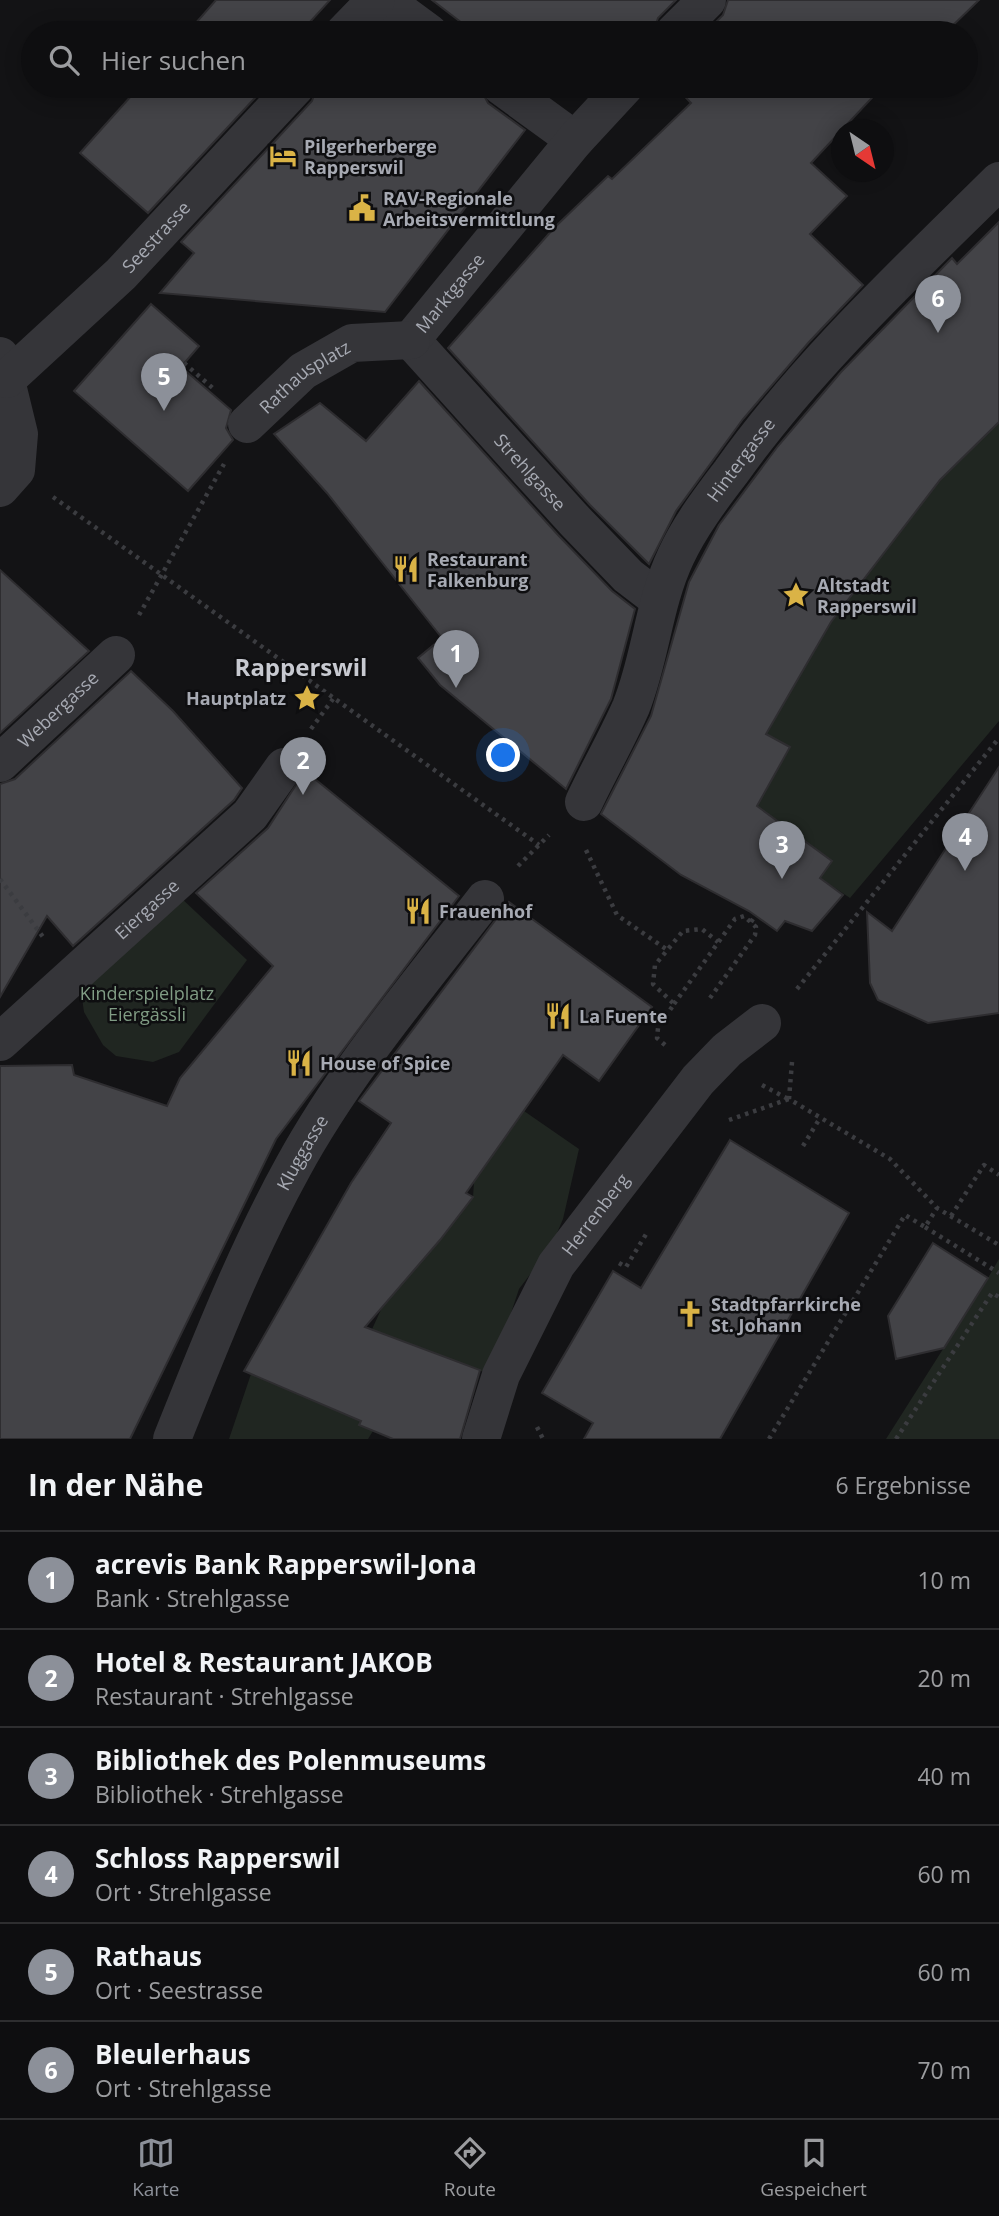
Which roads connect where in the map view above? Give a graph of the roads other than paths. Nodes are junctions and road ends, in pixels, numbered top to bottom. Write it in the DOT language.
graph roads {
  1 [pos="707,0"];
  2 [pos="359,11"];
  3 [pos="391,21"];
  4 [pos="686,21"];
  5 [pos="285,98"];
  6 [pos="517,98"];
  7 [pos="614,98"];
  8 [pos="575,140"];
  9 [pos="999,181"];
  10 [pos="411,340"];
  11 [pos="3,368"];
  12 [pos="247,424"];
  13 [pos="8,479"];
  14 [pos="658,598"];
  15 [pos="116,655"];
  16 [pos="0,763"];
  17 [pos="284,767"];
  18 [pos="583,802"];
  19 [pos="485,899"];
  20 [pos="762,1023"];
  21 [pos="0,1042"];
  22 [pos="172,1439"];
  23 [pos="481,1439"];
  1 -- 4 [label="street"];
  2 -- 3 [label="street"];
  5 -- 11 [label="street, Seestrasse"];
  6 -- 8 [label="street"];
  7 -- 8 [label="street, Marktgasse"];
  8 -- 10 [label="street, Marktgasse"];
  9 -- 14 [label="street, Hintergasse"];
  10 -- 12 [label="street, Rathausplatz"];
  10 -- 14 [label="street, Strehlgasse"];
  11 -- 13 [label="street"];
  14 -- 18 [label="street, Hintergasse"];
  15 -- 16 [label="street, Webergasse"];
  17 -- 21 [label="street, Eiergasse"];
  19 -- 22 [label="street, Kluggasse"];
  20 -- 23 [label="street, Herrenberg"];
}
